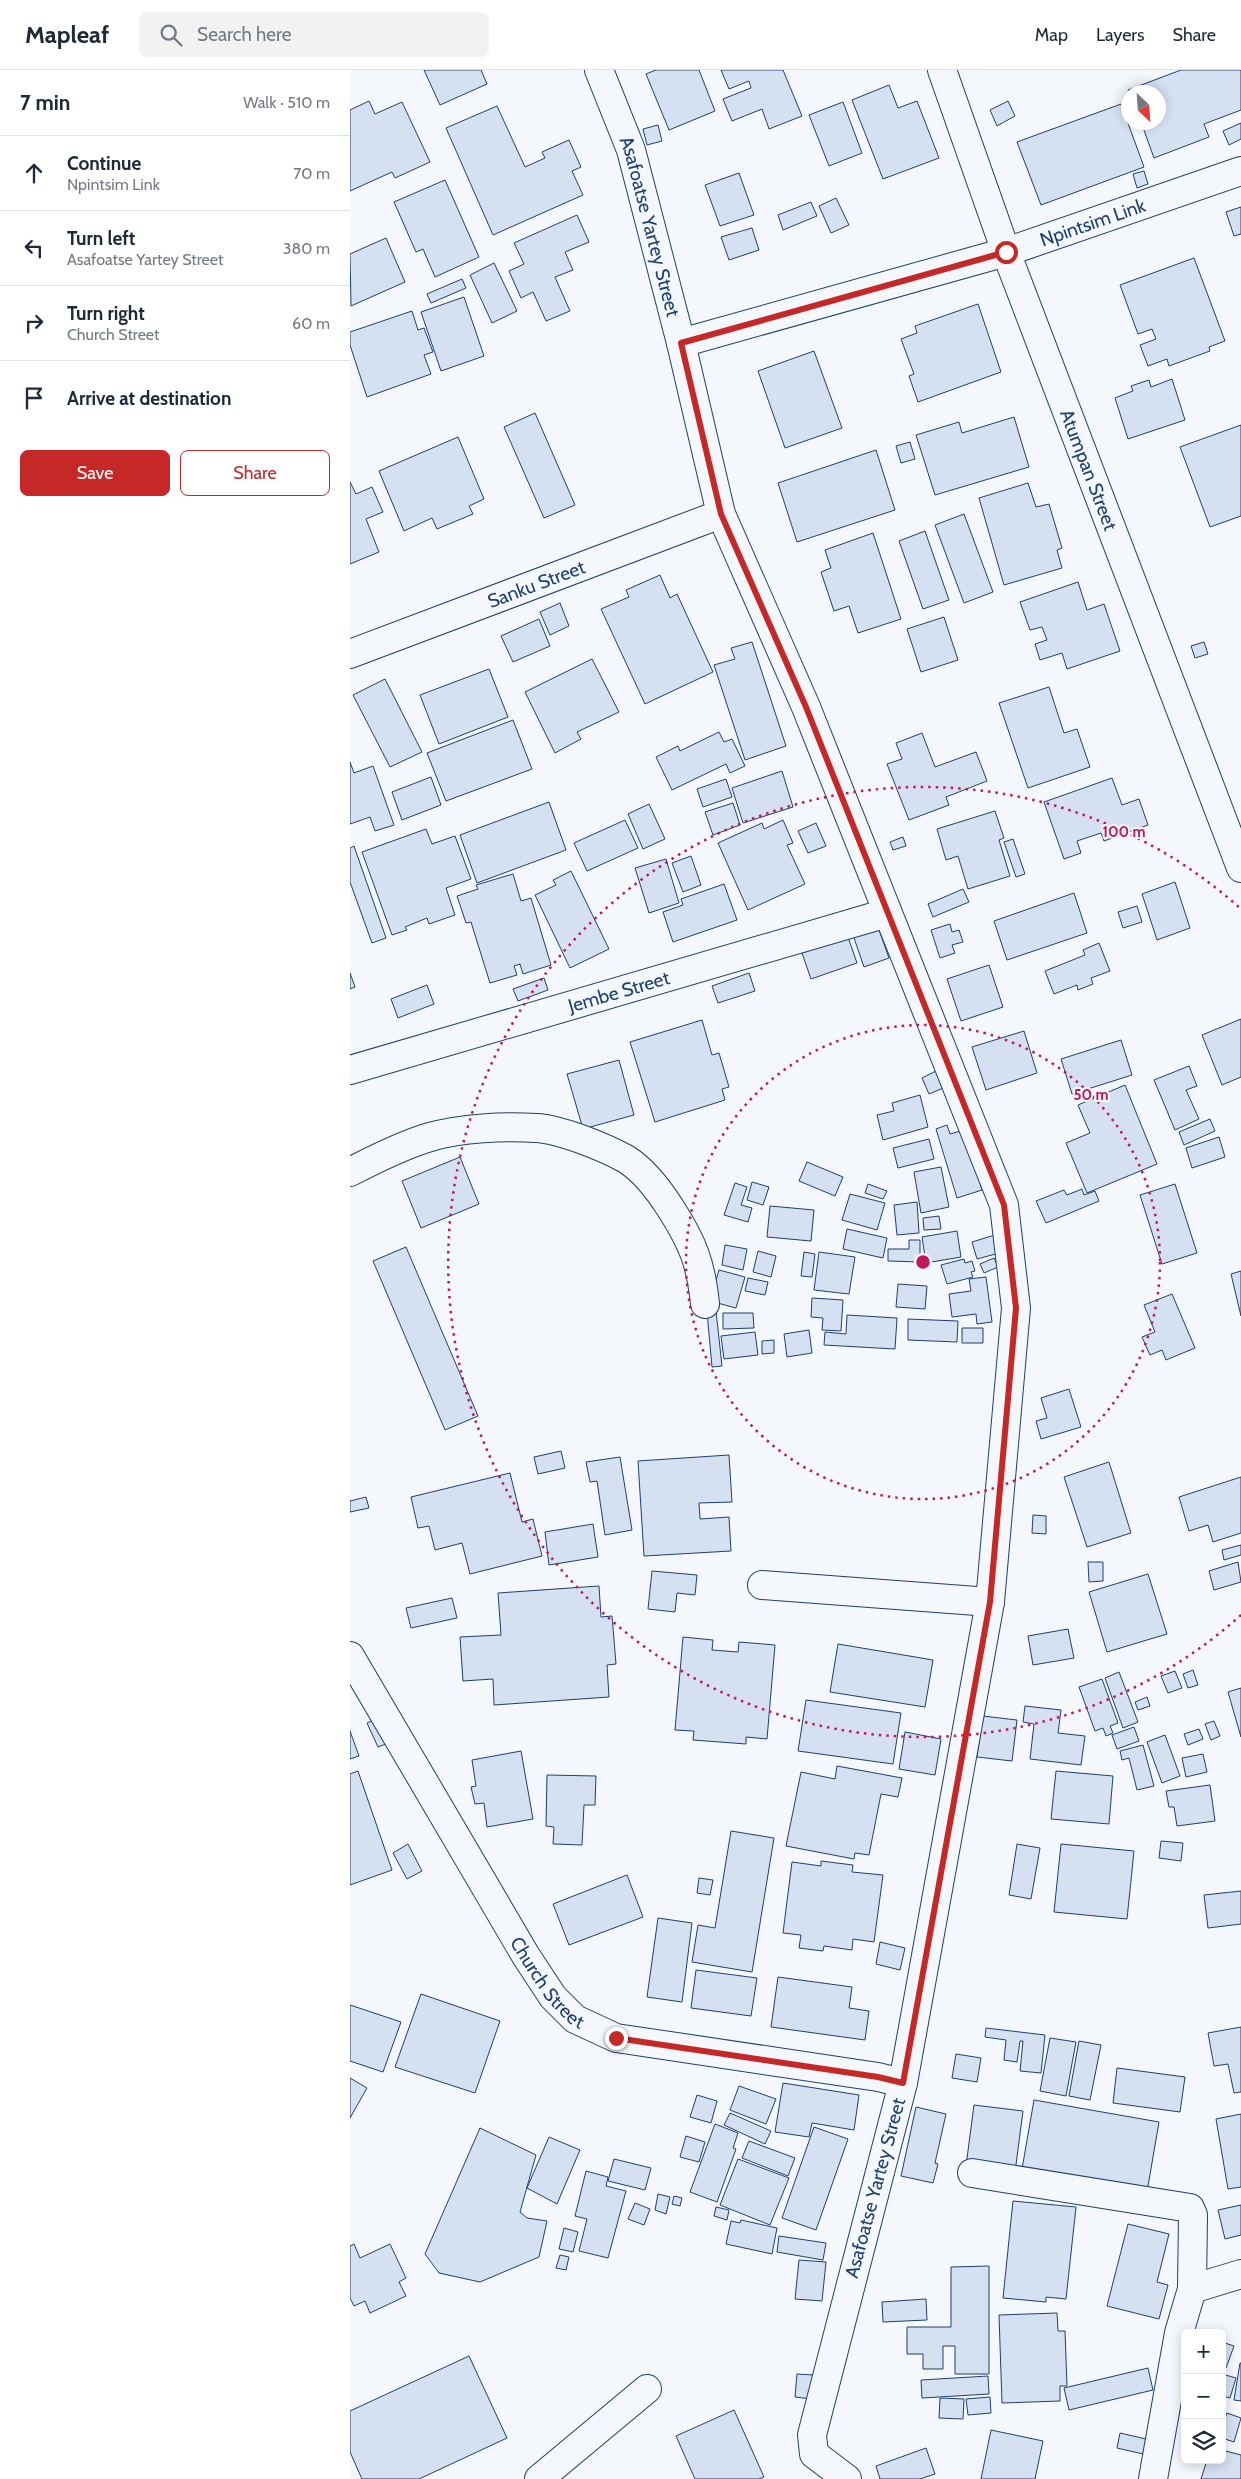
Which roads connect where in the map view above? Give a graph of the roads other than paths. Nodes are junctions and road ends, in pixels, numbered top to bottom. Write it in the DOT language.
graph roads {
  1 [pos="599,70"];
  2 [pos="942,70"];
  3 [pos="1241,171"];
  4 [pos="1006,252"];
  5 [pos="681,343"];
  6 [pos="721,514"];
  7 [pos="350,654"];
  8 [pos="1241,868"];
  9 [pos="887,913"];
  10 [pos="350,1070"];
  11 [pos="350,1172"];
  12 [pos="705,1304"];
  13 [pos="762,1586"];
  14 [pos="990,1602"];
  15 [pos="350,1656"];
  16 [pos="359,1690"];
  17 [pos="903,2083"];
  18 [pos="972,2174"];
  19 [pos="1241,2274"];
  20 [pos="1192,2289"];
  21 [pos="647,2389"];
  22 [pos="539,2479"];
  23 [pos="847,2479"];
  24 [pos="1153,2479"];
  1 -- 5 [label="street, Asafoatse Yartey Street"];
  2 -- 4 [label="street, Atumpan Street"];
  3 -- 4 [label="street, Npintsim Link"];
  4 -- 5 [label="street, Npintsim Link"];
  4 -- 8 [label="street, Atumpan Street"];
  5 -- 6 [label="street, Asafoatse Yartey Street"];
  6 -- 7 [label="street, Sanku Street"];
  6 -- 9 [label="street, Asafoatse Yartey Street"];
  9 -- 10 [label="street, Jembe Street"];
  9 -- 14 [label="street, Asafoatse Yartey Street"];
  11 -- 12 [label="street"];
  13 -- 14 [label="street"];
  14 -- 17 [label="street, Asafoatse Yartey Street"];
  15 -- 16 [label="street, Church Street"];
  16 -- 17 [label="street, Church Street"];
  17 -- 23 [label="street, Asafoatse Yartey Street"];
  18 -- 20 [label="street"];
  19 -- 20 [label="street"];
  20 -- 24 [label="street"];
  21 -- 22 [label="street"];
}
